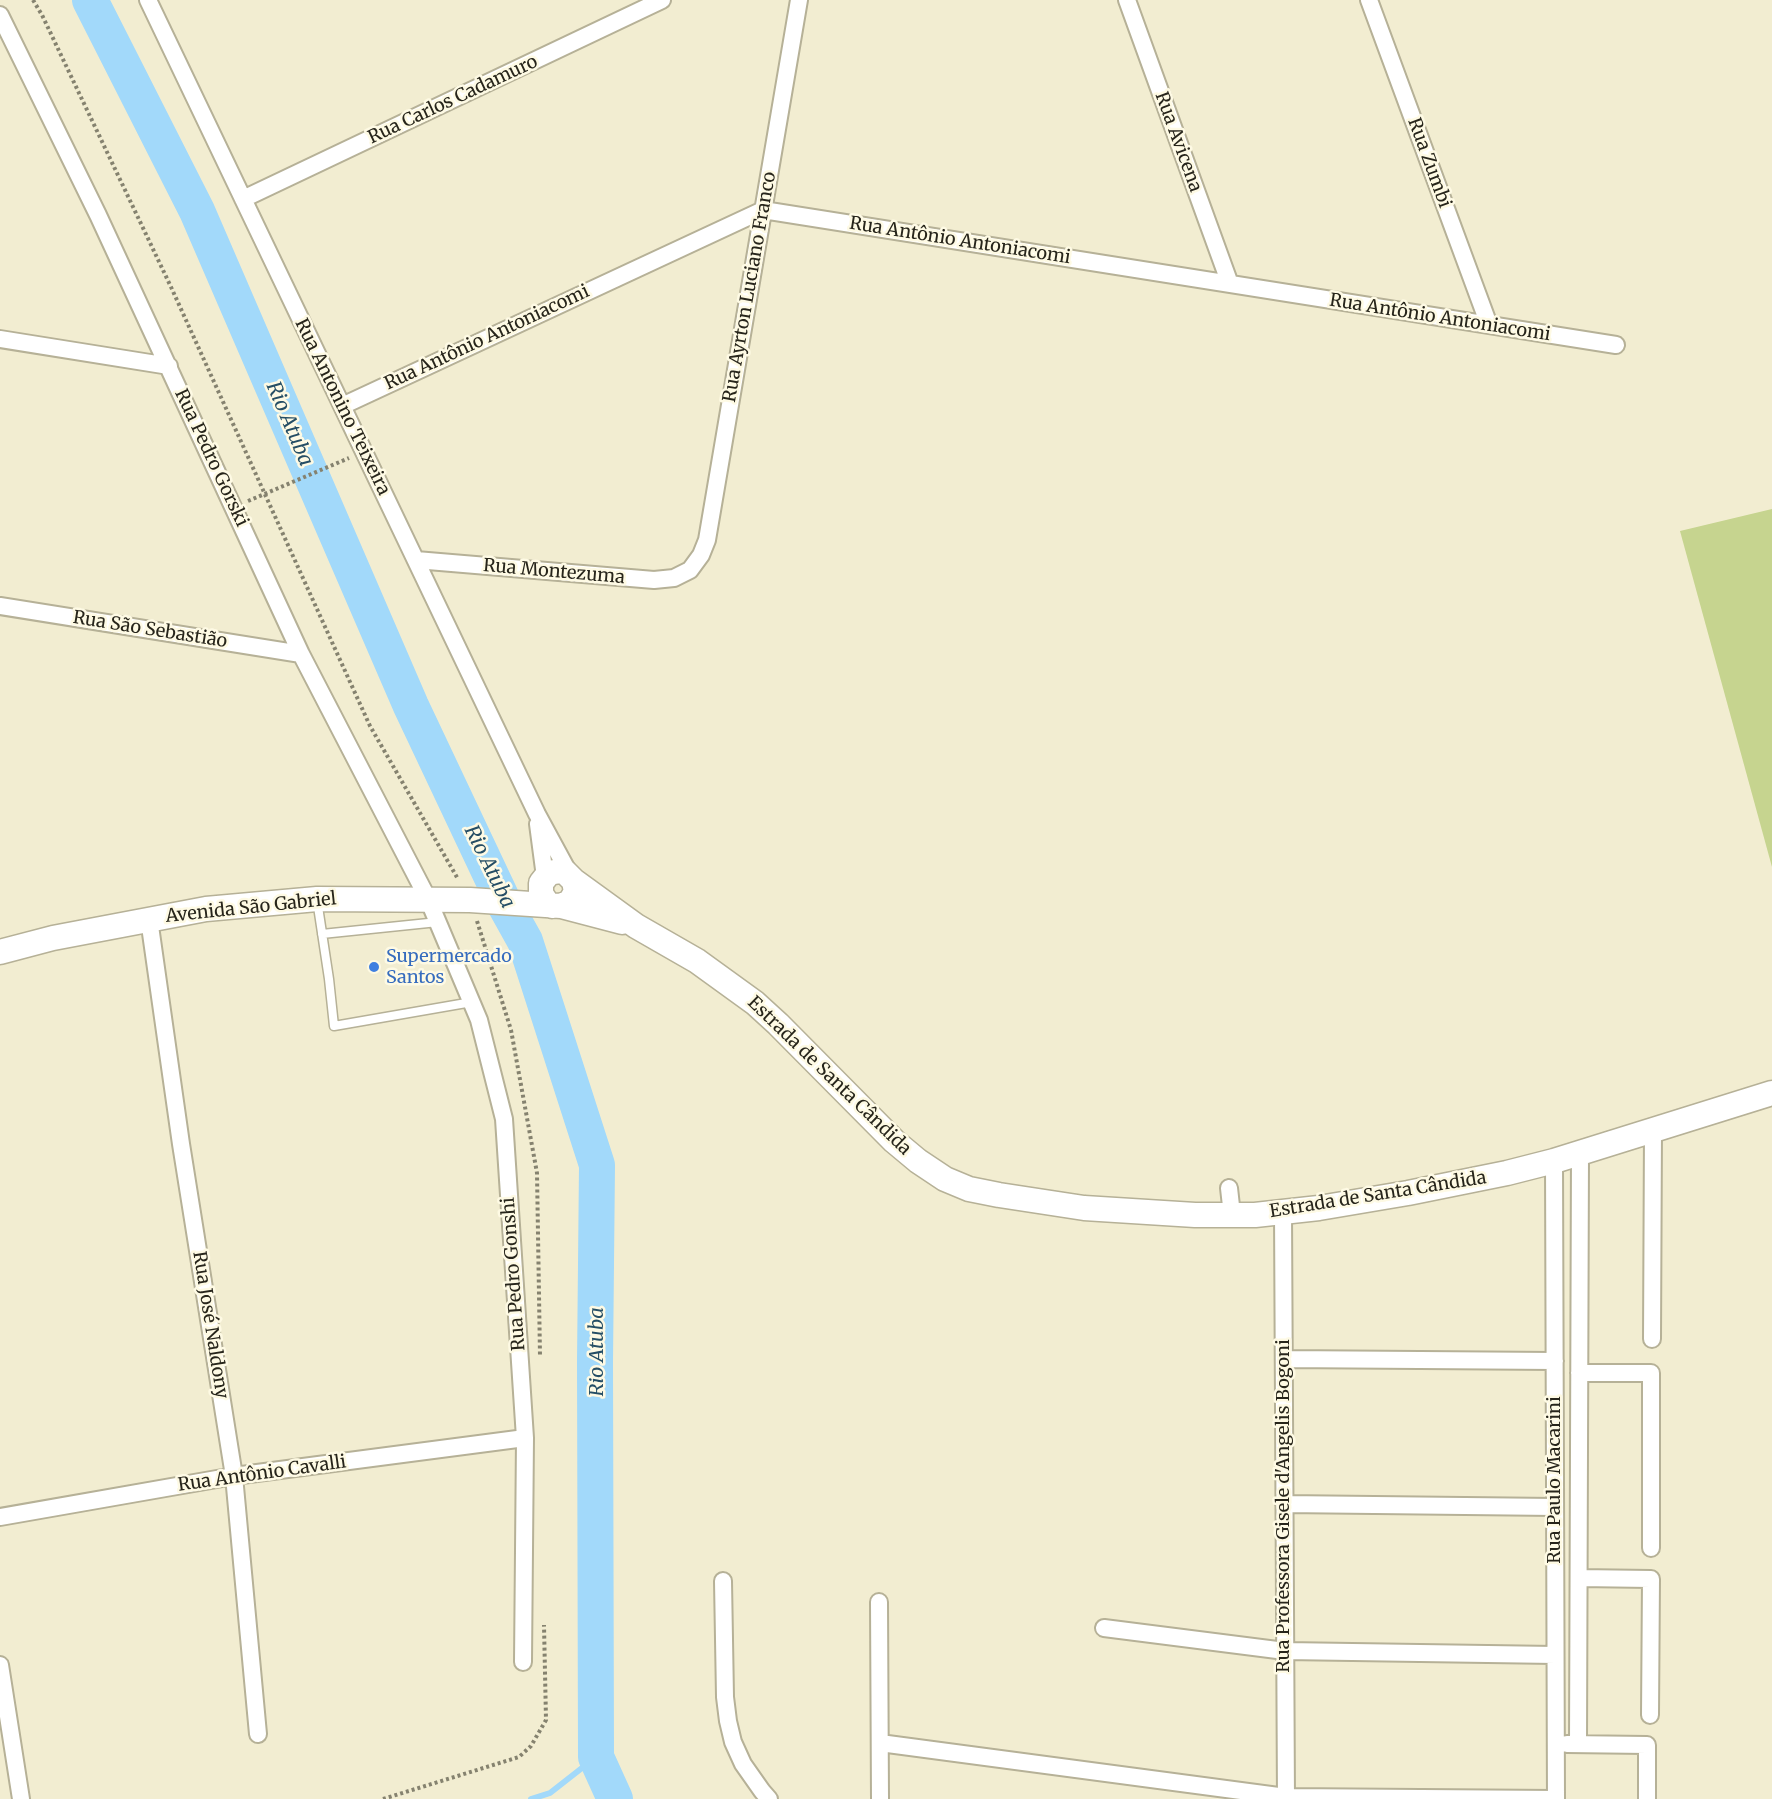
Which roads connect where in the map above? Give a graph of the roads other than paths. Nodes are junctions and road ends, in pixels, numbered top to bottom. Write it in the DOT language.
graph roads {
  1 [pos="148,0"];
  2 [pos="662,0"];
  3 [pos="799,0"];
  4 [pos="1127,0"];
  5 [pos="1369,0"];
  6 [pos="0,16"];
  7 [pos="243,200"];
  8 [pos="763,210"];
  9 [pos="1230,284"];
  10 [pos="1489,325"];
  11 [pos="0,339"];
  12 [pos="1616,345"];
  13 [pos="169,366"];
  14 [pos="342,406"];
  15 [pos="416,561"];
  16 [pos="690,570"];
  17 [pos="0,606"];
  18 [pos="301,654"];
  19 [pos="537,814"];
  20 [pos="572,878"];
  21 [pos="543,880"];
  22 [pos="317,899"];
  23 [pos="428,899"];
  24 [pos="470,900"];
  25 [pos="511,902"];
  26 [pos="557,906"];
  27 [pos="149,919"];
  28 [pos="438,922"];
  29 [pos="636,926"];
  30 [pos="322,934"];
  31 [pos="0,952"];
  32 [pos="472,1002"];
  33 [pos="1772,1093"];
  34 [pos="1653,1130"];
  35 [pos="1580,1152"];
  36 [pos="1554,1161"];
  37 [pos="1229,1188"];
  38 [pos="1283,1212"];
  39 [pos="1232,1215"];
  40 [pos="1652,1339"];
  41 [pos="1284,1359"];
  42 [pos="1555,1361"];
  43 [pos="1580,1373"];
  44 [pos="525,1438"];
  45 [pos="234,1476"];
  46 [pos="1284,1504"];
  47 [pos="1555,1507"];
  48 [pos="0,1517"];
  49 [pos="1651,1548"];
  50 [pos="1579,1578"];
  51 [pos="723,1581"];
  52 [pos="879,1602"];
  53 [pos="1104,1628"];
  54 [pos="1285,1651"];
  55 [pos="1556,1655"];
  56 [pos="523,1662"];
  57 [pos="0,1665"];
  58 [pos="1650,1715"];
  59 [pos="258,1734"];
  60 [pos="880,1743"];
  61 [pos="1556,1743"];
  62 [pos="1578,1744"];
  63 [pos="1286,1798"];
  64 [pos="21,1799"];
  65 [pos="769,1799"];
  66 [pos="880,1799"];
  67 [pos="1556,1799"];
  68 [pos="1647,1799"];
  1 -- 7 [label="street, Rua Antonino Teixeira"];
  2 -- 7 [label="street, Rua Carlos Cadamuro"];
  3 -- 8 [label="street, Rua Ayrton Luciano Franco"];
  4 -- 9 [label="street, Rua Avicena"];
  5 -- 10 [label="street, Rua Zumbi"];
  6 -- 13 [label="street, Rua Pedro Gorski"];
  7 -- 14 [label="street, Rua Antonino Teixeira"];
  8 -- 9 [label="street, Rua Antônio Antoniacomi"];
  8 -- 14 [label="street, Rua Antônio Antoniacomi"];
  8 -- 16 [label="street, Rua Ayrton Luciano Franco"];
  9 -- 10 [label="street, Rua Antônio Antoniacomi"];
  10 -- 12 [label="street, Rua Antônio Antoniacomi"];
  11 -- 13 [label="street"];
  13 -- 18 [label="street, Rua Pedro Gorski"];
  14 -- 15 [label="street, Rua Antonino Teixeira"];
  15 -- 16 [label="street, Rua Montezuma"];
  15 -- 19 [label="street, Rua Antonino Teixeira"];
  17 -- 18 [label="street, Rua São Sebastião"];
  18 -- 23 [label="street, Rua Pedro Gorski"];
  19 -- 20 [label="street, Rua Antonino Teixeira"];
  19 -- 21 [label="street, Rua Antonino Teixeira"];
  20 -- 21 [label="main road"];
  20 -- 26 [label="main road"];
  20 -- 29 [label="main road, Estrada de Santa Cândida"];
  21 -- 25 [label="main road"];
  21 -- 26 [label="main road"];
  22 -- 23 [label="main road, Avenida São Gabriel"];
  22 -- 27 [label="main road, Avenida São Gabriel"];
  22 -- 30 [label="lane"];
  23 -- 24 [label="main road, Avenida São Gabriel"];
  23 -- 28 [label="street, Rua Pedro Gonshi"];
  24 -- 25 [label="main road, Estrada de Santa Cândida"];
  25 -- 26 [label="main road, Estrada de Santa Cândida"];
  26 -- 29 [label="main road, Estrada de Santa Cândida"];
  27 -- 31 [label="main road, Avenida São Gabriel"];
  27 -- 45 [label="street, Rua José Naldony"];
  28 -- 30 [label="lane"];
  28 -- 32 [label="street, Rua Pedro Gonshi"];
  29 -- 39 [label="main road, Estrada de Santa Cândida"];
  30 -- 32 [label="lane"];
  32 -- 44 [label="street, Rua Pedro Gonshi"];
  33 -- 34 [label="main road, Estrada de Santa Cândida"];
  34 -- 35 [label="main road, Estrada de Santa Cândida"];
  34 -- 40 [label="street"];
  35 -- 36 [label="main road, Estrada de Santa Cândida"];
  35 -- 43 [label="street"];
  36 -- 38 [label="main road, Estrada de Santa Cândida"];
  36 -- 42 [label="street, Rua Paulo Macarini"];
  37 -- 39 [label="street"];
  38 -- 39 [label="main road, Estrada de Santa Cândida"];
  38 -- 41 [label="street, Rua Professora Gisele d'Angelis Bogoni"];
  41 -- 42 [label="street"];
  41 -- 46 [label="street, Rua Professora Gisele d'Angelis Bogoni"];
  42 -- 47 [label="street, Rua Paulo Macarini"];
  43 -- 49 [label="street"];
  43 -- 50 [label="street"];
  44 -- 45 [label="street, Rua Antônio Cavalli"];
  44 -- 56 [label="street, Rua Pedro Gonshi"];
  45 -- 48 [label="street, Rua Antônio Cavalli"];
  45 -- 59 [label="street, Rua José Naldony"];
  46 -- 47 [label="street"];
  46 -- 54 [label="street, Rua Professora Gisele d'Angelis Bogoni"];
  47 -- 55 [label="street, Rua Paulo Macarini"];
  50 -- 58 [label="street"];
  50 -- 62 [label="street"];
  51 -- 65 [label="street"];
  52 -- 60 [label="street"];
  53 -- 54 [label="street"];
  54 -- 55 [label="street"];
  54 -- 63 [label="street, Rua Professora Gisele d'Angelis Bogoni"];
  55 -- 61 [label="street, Rua Paulo Macarini"];
  57 -- 64 [label="street"];
  60 -- 63 [label="street"];
  60 -- 66 [label="street"];
  61 -- 62 [label="street"];
  61 -- 67 [label="street, Rua Paulo Macarini"];
  62 -- 68 [label="street"];
  63 -- 67 [label="street"];
}
